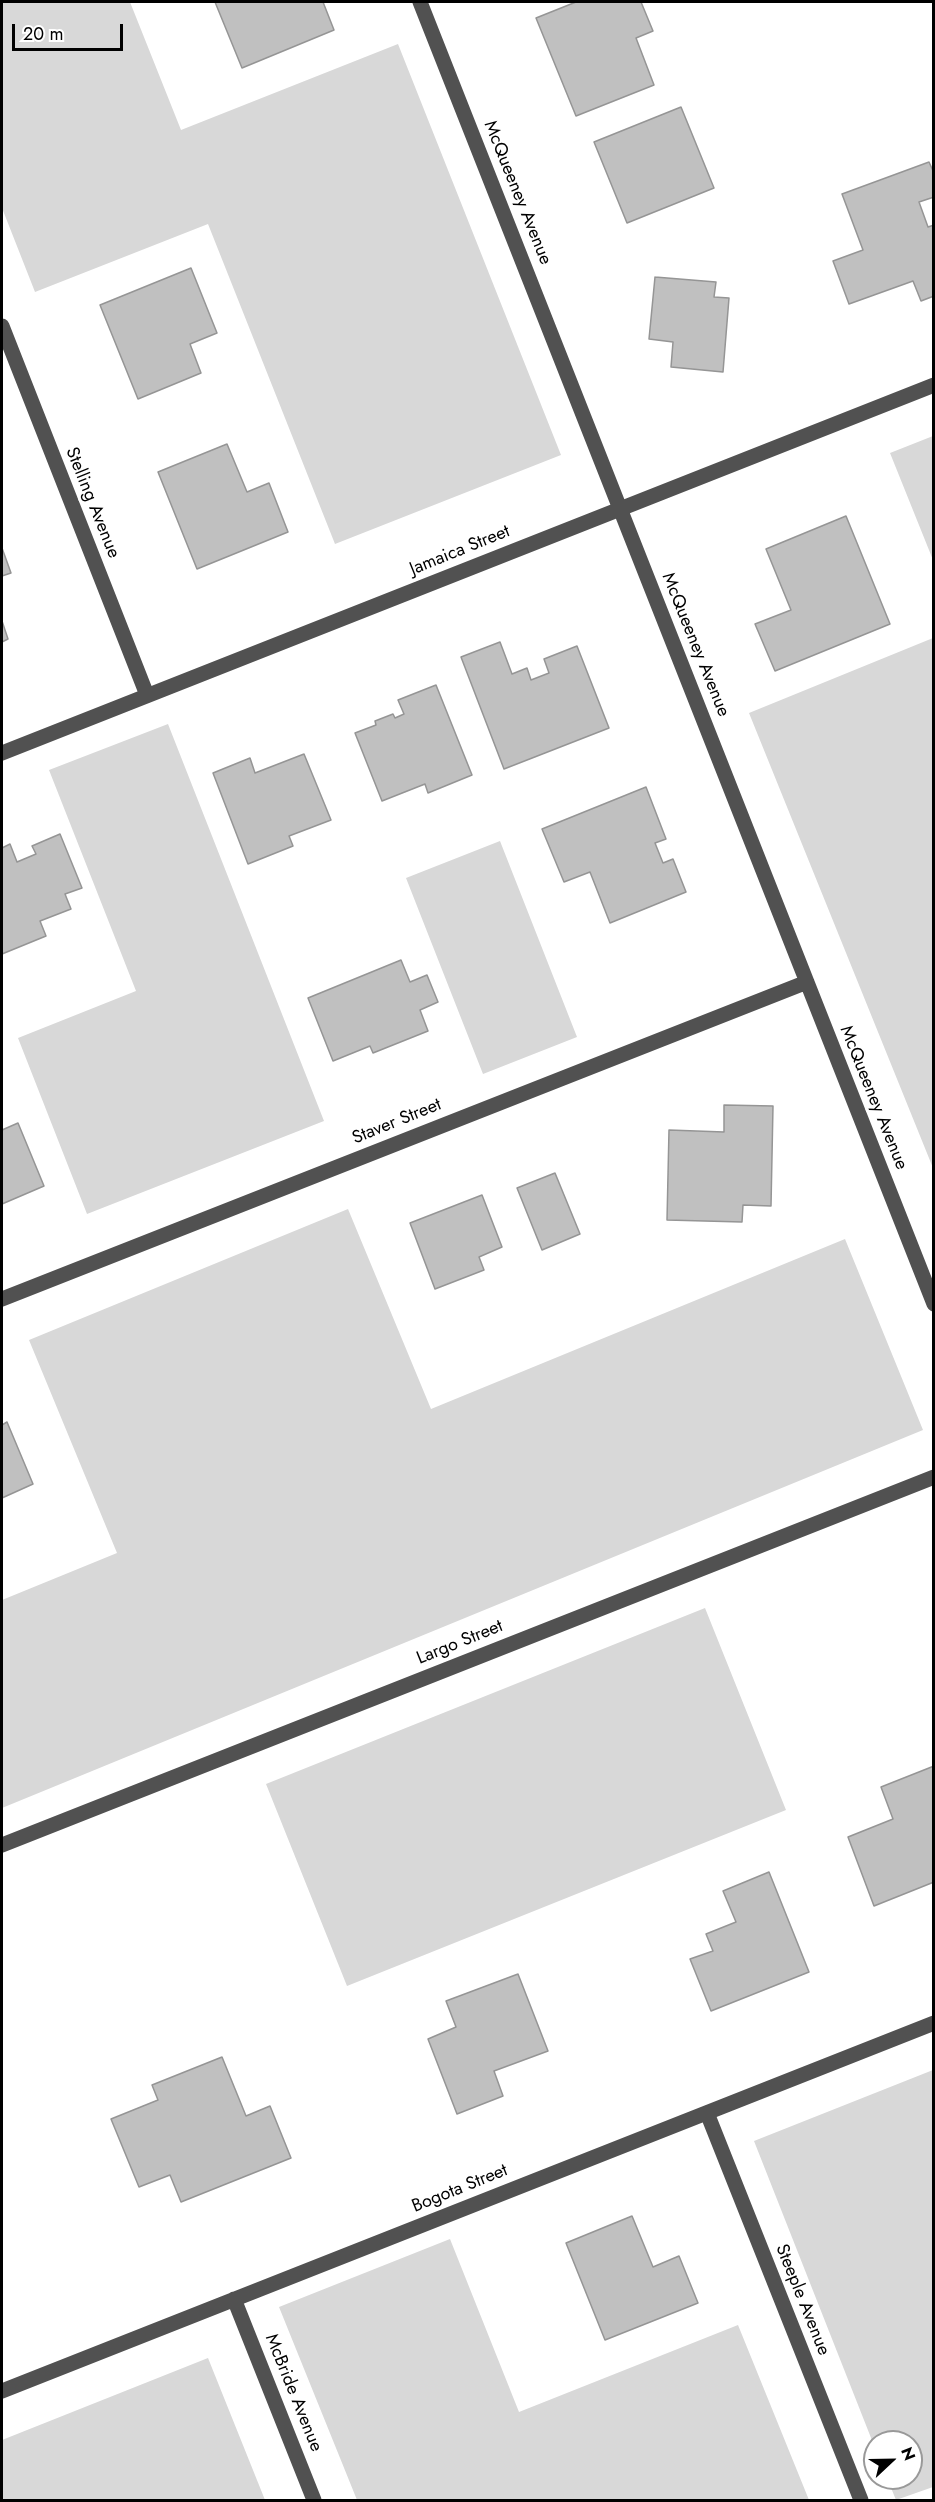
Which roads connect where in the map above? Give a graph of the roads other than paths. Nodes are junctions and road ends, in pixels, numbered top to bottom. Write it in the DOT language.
graph roads {
  1 [pos="420,2"];
  2 [pos="2,326"];
  3 [pos="933,385"];
  4 [pos="620,509"];
  5 [pos="147,695"];
  6 [pos="2,753"];
  7 [pos="807,982"];
  8 [pos="2,1299"];
  9 [pos="933,1304"];
  10 [pos="933,1478"];
  11 [pos="2,1845"];
  12 [pos="933,2024"];
  13 [pos="707,2113"];
  14 [pos="234,2299"];
  15 [pos="2,2391"];
  16 [pos="314,2500"];
  17 [pos="861,2500"];
  1 -- 4 [label="street, McQueeney Avenue"];
  2 -- 5 [label="street, Stelling Avenue"];
  3 -- 4 [label="street, Jamaica Street"];
  4 -- 5 [label="street, Jamaica Street"];
  4 -- 7 [label="street, McQueeney Avenue"];
  5 -- 6 [label="street, Jamaica Street"];
  7 -- 8 [label="street, Staver Street"];
  7 -- 9 [label="street, McQueeney Avenue"];
  10 -- 11 [label="street, Largo Street"];
  12 -- 13 [label="street, Bogota Street"];
  13 -- 14 [label="street, Bogota Street"];
  13 -- 17 [label="street, Steeple Avenue"];
  14 -- 15 [label="street, Bogota Street"];
  14 -- 16 [label="street, McBride Avenue"];
}
